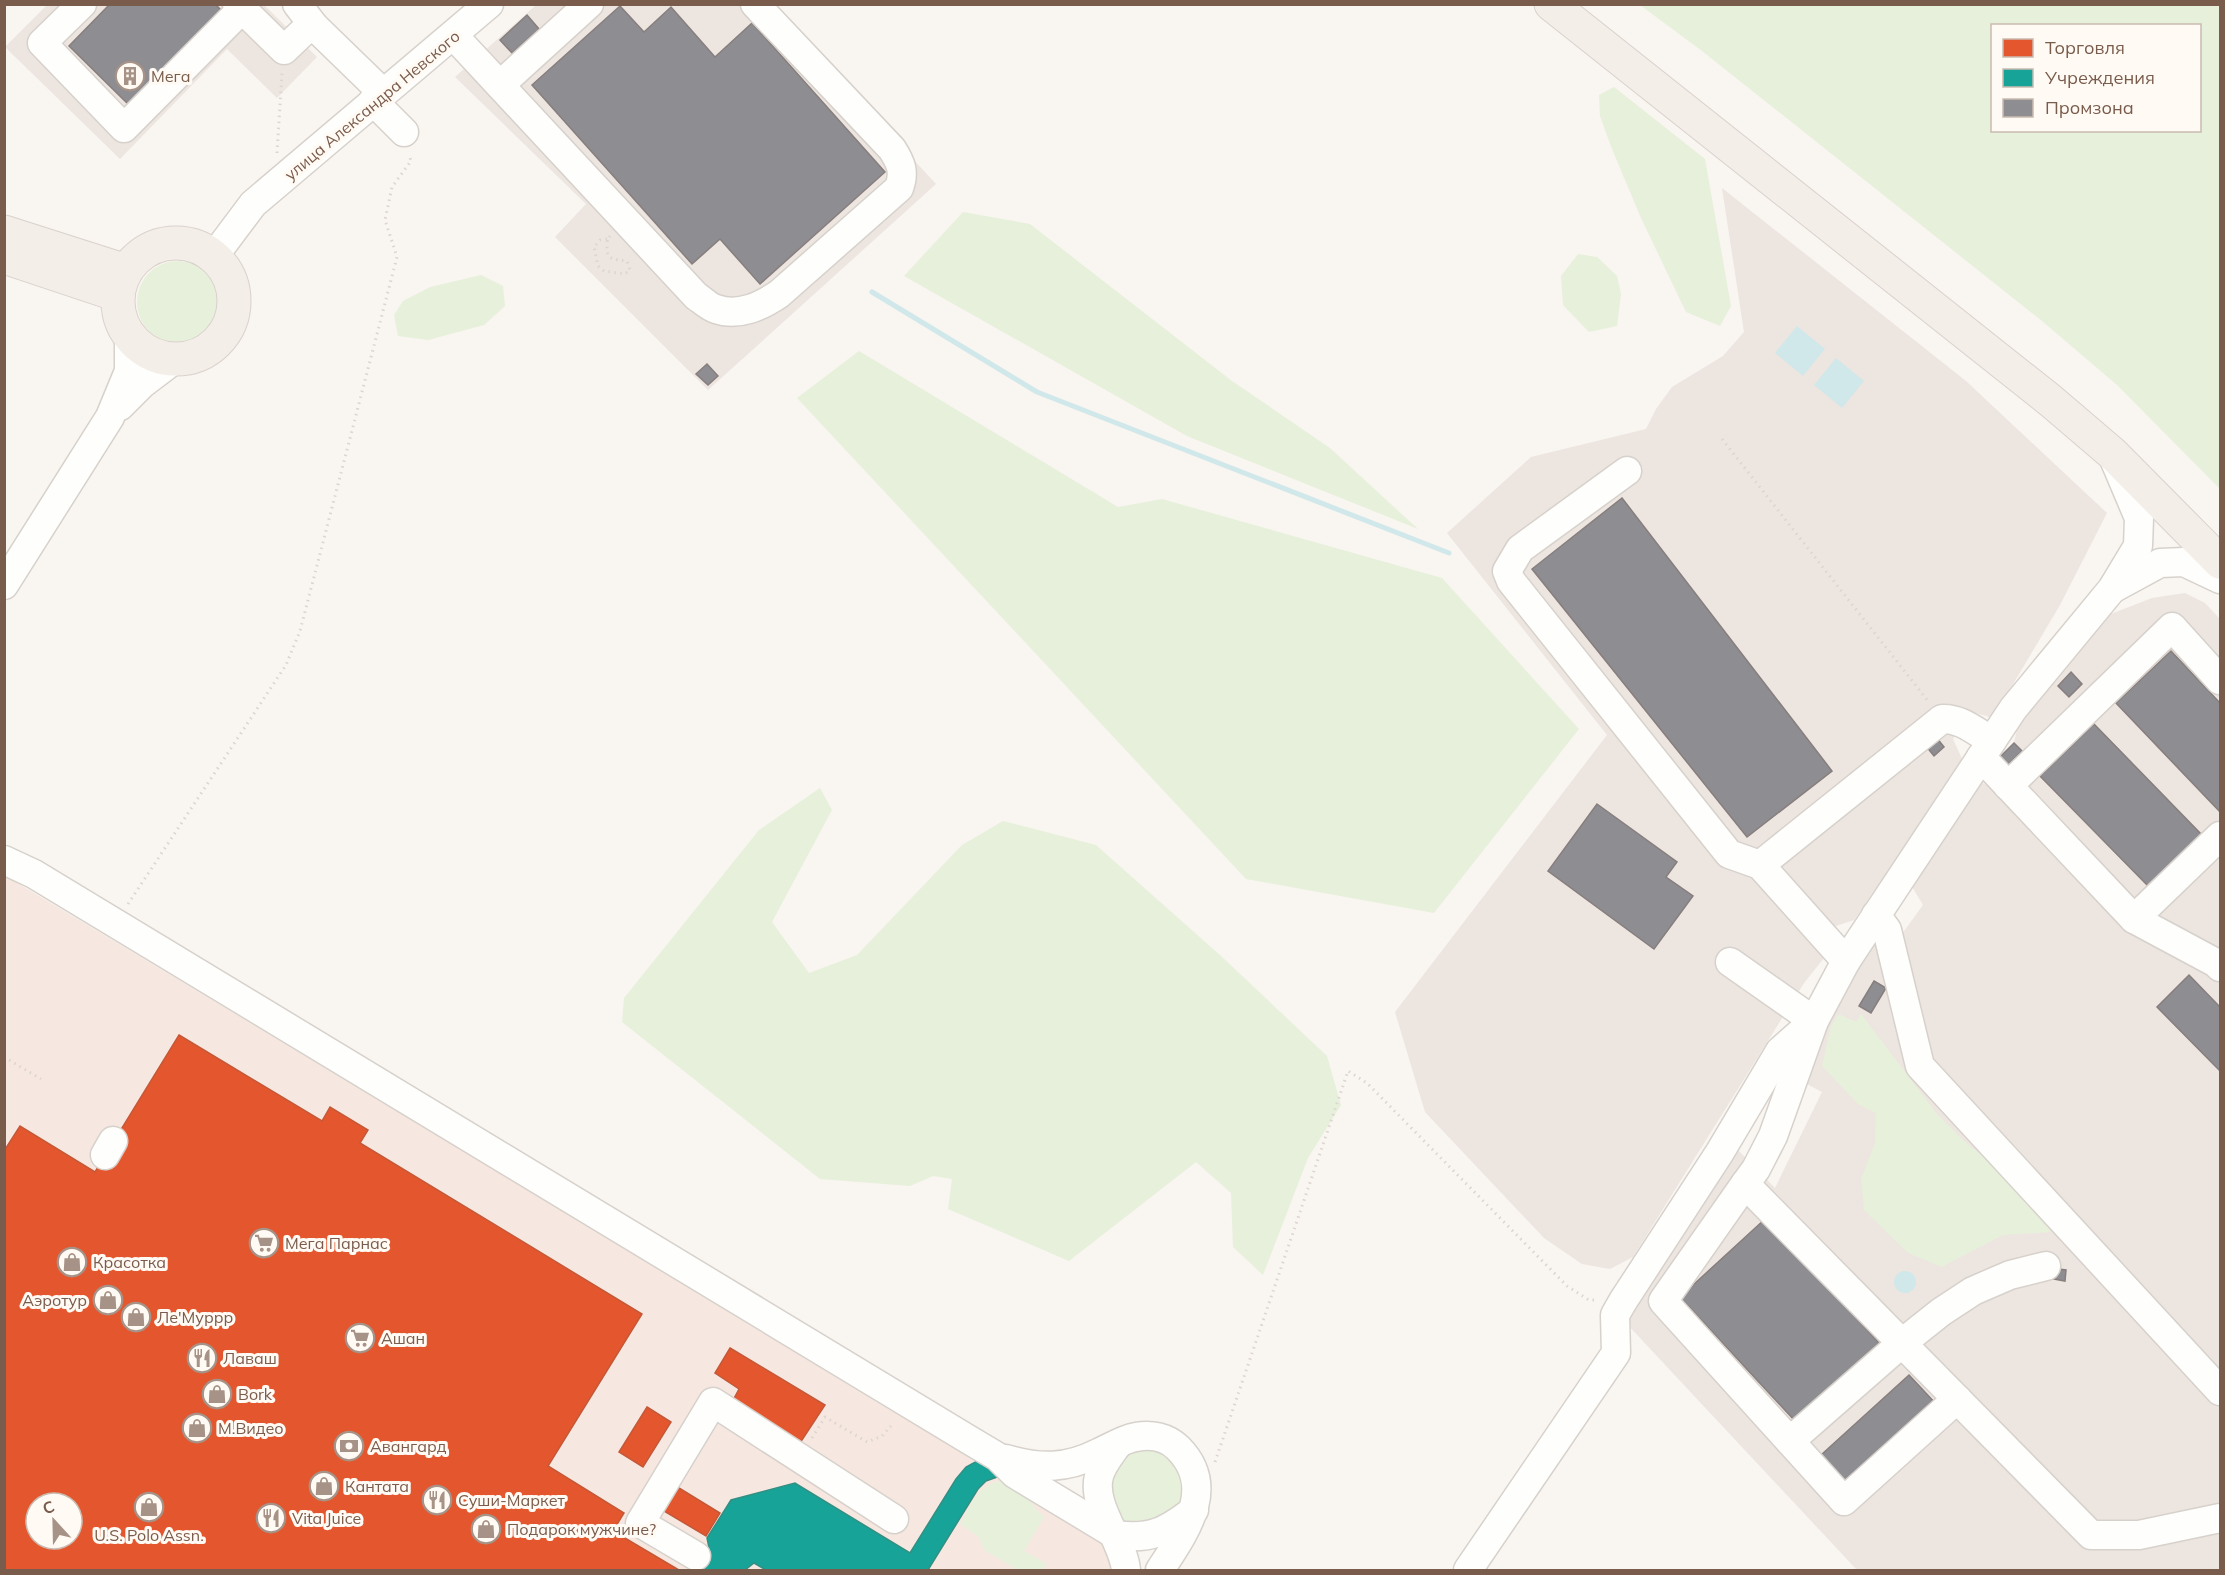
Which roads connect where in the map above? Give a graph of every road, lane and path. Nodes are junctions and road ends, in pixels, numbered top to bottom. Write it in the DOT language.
graph roads {
  1 [pos="82,4"];
  2 [pos="489,4"];
  3 [pos="589,4"];
  4 [pos="755,4"];
  5 [pos="1551,4"];
  6 [pos="239,7"];
  7 [pos="306,15"];
  8 [pos="454,36"];
  9 [pos="284,50"];
  10 [pos="500,85"];
  11 [pos="378,97"];
  12 [pos="404,132"];
  13 [pos="277,157"];
  14 [pos="616,229"];
  15 [pos="4,232"];
  16 [pos="214,256"];
  17 [pos="4,257"];
  18 [pos="122,283"];
  19 [pos="129,335"];
  20 [pos="174,359"];
  21 [pos="111,417"];
  22 [pos="1722,439"];
  23 [pos="2113,454"];
  24 [pos="1627,471"];
  25 [pos="2220,562"];
  26 [pos="2220,579"];
  27 [pos="6,586"];
  28 [pos="2112,589"];
  29 [pos="2220,680"];
  30 [pos="1942,719"];
  31 [pos="1986,749"];
  32 [pos="2008,786"];
  33 [pos="2220,836"];
  34 [pos="4,849"];
  35 [pos="4,860"];
  36 [pos="1760,865"];
  37 [pos="34,874"];
  38 [pos="1876,915"];
  39 [pos="2134,919"];
  40 [pos="116,923"];
  41 [pos="1846,961"];
  42 [pos="1730,962"];
  43 [pos="2220,968"];
  44 [pos="1814,1021"];
  45 [pos="4,1057"];
  46 [pos="41,1079"];
  47 [pos="1745,1184"];
  48 [pos="2046,1266"];
  49 [pos="1623,1301"];
  50 [pos="1902,1343"];
  51 [pos="2220,1391"];
  52 [pos="1957,1399"];
  53 [pos="891,1426"];
  54 [pos="1790,1441"];
  55 [pos="1118,1444"];
  56 [pos="799,1457"];
  57 [pos="998,1457"];
  58 [pos="1195,1501"];
  59 [pos="2220,1518"];
  60 [pos="894,1520"];
  61 [pos="1116,1535"];
  62 [pos="696,1556"];
  63 [pos="1126,1570"];
  64 [pos="1160,1570"];
  65 [pos="1467,1570"];
  1 -- 6 [label="street"];
  2 -- 8 [label="street, улица Александра Невского"];
  3 -- 10 [label="street"];
  4 -- 14 [label="street"];
  5 -- 23 [label="main road"];
  6 -- 9 [label="street"];
  7 -- 9 [label="street"];
  7 -- 11 [label="street"];
  8 -- 10 [label="street"];
  8 -- 11 [label="street, улица Александра Невского"];
  9 -- 13 [label="path"];
  10 -- 14 [label="street"];
  11 -- 12 [label="street"];
  11 -- 16 [label="street, улица Александра Невского"];
  12 -- 40 [label="path"];
  14 -- 14 [label="path"];
  15 -- 18 [label="main road"];
  16 -- 18 [label="main road"];
  16 -- 20 [label="main road"];
  17 -- 18 [label="main road"];
  18 -- 19 [label="main road"];
  19 -- 20 [label="main road"];
  19 -- 21 [label="street"];
  20 -- 21 [label="street"];
  21 -- 27 [label="street"];
  22 -- 30 [label="path"];
  23 -- 25 [label="main road"];
  23 -- 28 [label="street"];
  24 -- 36 [label="street"];
  26 -- 28 [label="street"];
  28 -- 31 [label="street"];
  29 -- 32 [label="street"];
  30 -- 31 [label="street"];
  30 -- 36 [label="street"];
  31 -- 32 [label="street"];
  31 -- 38 [label="street"];
  32 -- 39 [label="street"];
  33 -- 39 [label="street"];
  34 -- 37 [label="street"];
  35 -- 37 [label="street"];
  36 -- 41 [label="street"];
  37 -- 40 [label="street"];
  38 -- 41 [label="street"];
  38 -- 51 [label="street"];
  39 -- 43 [label="street"];
  40 -- 57 [label="street"];
  41 -- 44 [label="street"];
  42 -- 44 [label="street"];
  44 -- 47 [label="street"];
  44 -- 49 [label="street"];
  45 -- 46 [label="path"];
  47 -- 50 [label="street"];
  47 -- 54 [label="street"];
  48 -- 50 [label="street"];
  49 -- 58 [label="path"];
  49 -- 65 [label="street"];
  50 -- 52 [label="street"];
  50 -- 54 [label="street"];
  52 -- 54 [label="street"];
  52 -- 59 [label="street"];
  53 -- 56 [label="path"];
  55 -- 57 [label="street"];
  55 -- 58 [label="street"];
  55 -- 61 [label="street"];
  56 -- 60 [label="street"];
  56 -- 62 [label="street"];
  57 -- 61 [label="street"];
  58 -- 61 [label="street"];
  58 -- 64 [label="street"];
  61 -- 63 [label="street"];
}
